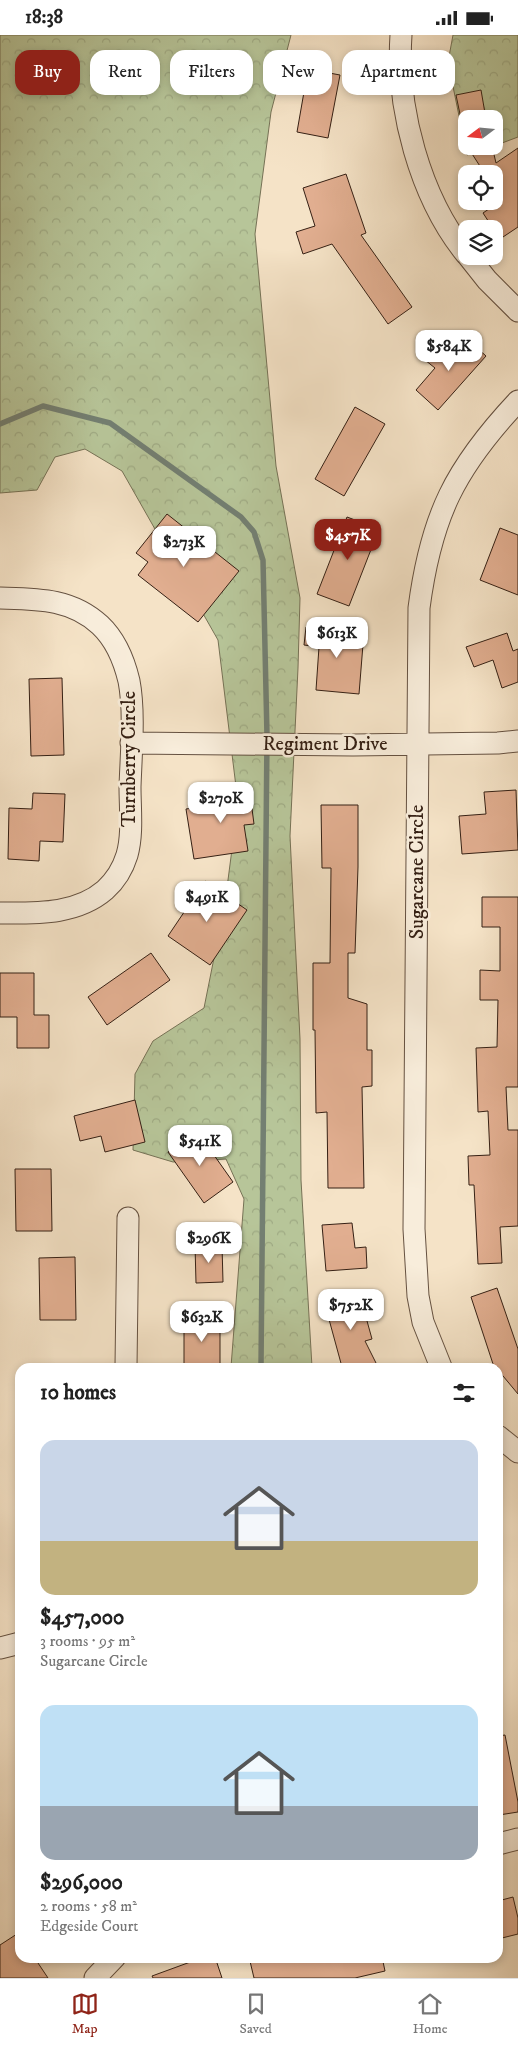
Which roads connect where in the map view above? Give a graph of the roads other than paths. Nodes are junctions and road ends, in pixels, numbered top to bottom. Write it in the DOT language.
graph roads {
  1 [pos="401,35"];
  2 [pos="458,241"];
  3 [pos="475,265"];
  4 [pos="518,311"];
  5 [pos="518,401"];
  6 [pos="0,599"];
  7 [pos="518,741"];
  8 [pos="131,743"];
  9 [pos="418,744"];
  10 [pos="0,913"];
  11 [pos="128,1218"];
  12 [pos="126,1363"];
  13 [pos="439,1363"];
  14 [pos="15,1644"];
  15 [pos="0,1648"];
  16 [pos="518,1839"];
  17 [pos="503,1843"];
  18 [pos="109,1963"];
  19 [pos="95,1978"];
  1 -- 2 [label="street"];
  3 -- 4 [label="street"];
  5 -- 9 [label="street, Sugarcane Circle"];
  6 -- 8 [label="street, Turnberry Circle"];
  7 -- 9 [label="street, Regiment Drive"];
  8 -- 9 [label="street, Regiment Drive"];
  8 -- 10 [label="street, Turnberry Circle"];
  9 -- 13 [label="street, Sugarcane Circle"];
  11 -- 12 [label="street"];
  14 -- 15 [label="street"];
  16 -- 17 [label="street"];
  18 -- 19 [label="street"];
}
